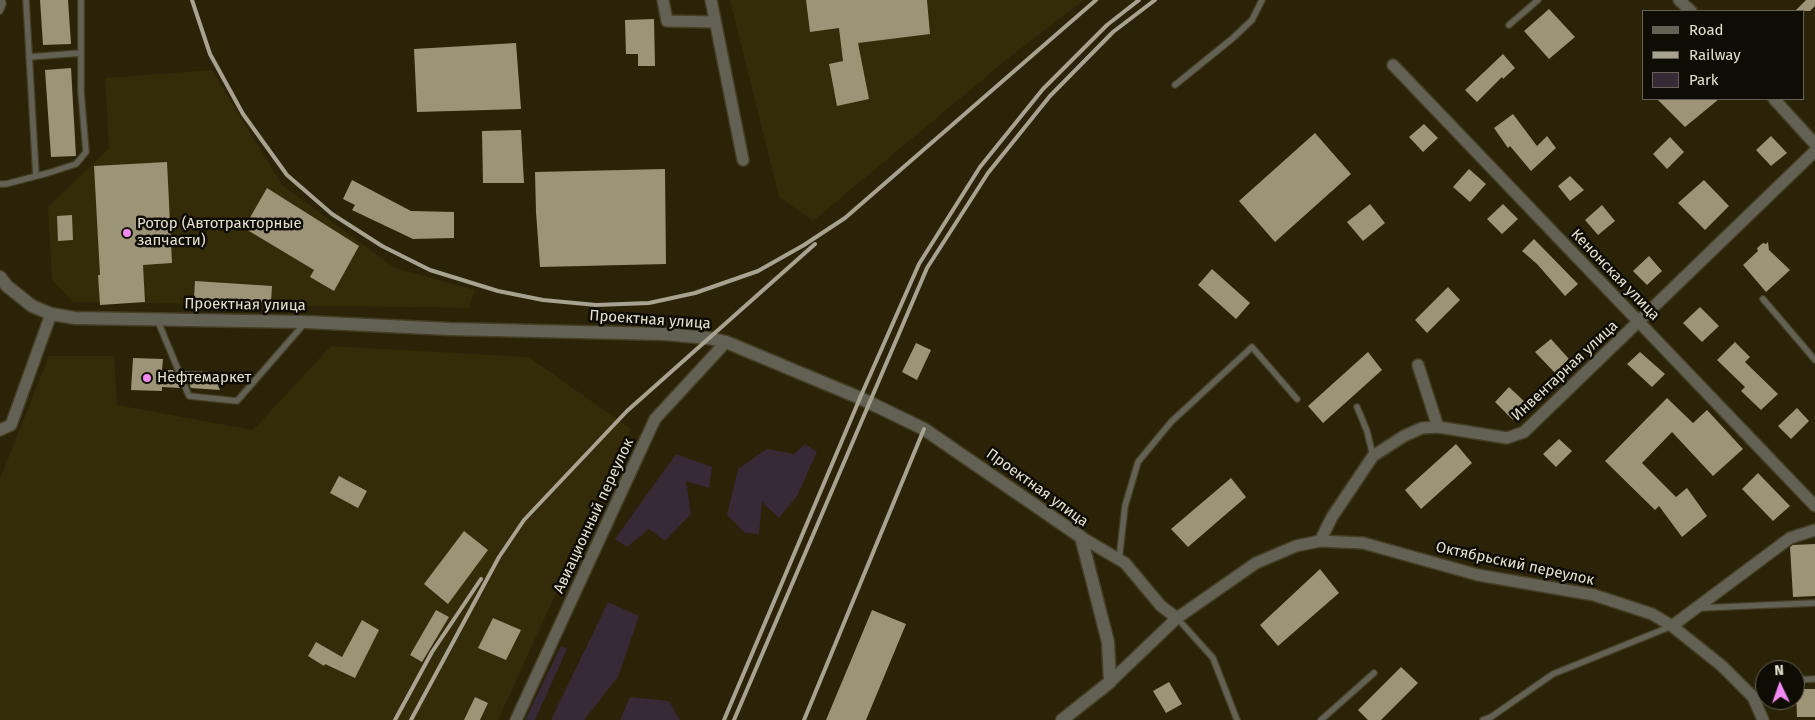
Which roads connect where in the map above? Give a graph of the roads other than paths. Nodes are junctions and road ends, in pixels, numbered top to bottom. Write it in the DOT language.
graph roads {
  1 [pos="2,0"];
  2 [pos="26,0"];
  3 [pos="81,0"];
  4 [pos="663,0"];
  5 [pos="711,0"];
  6 [pos="1262,0"];
  7 [pos="1538,0"];
  8 [pos="1679,0"];
  9 [pos="1690,10"];
  10 [pos="0,11"];
  11 [pos="715,22"];
  12 [pos="1509,25"];
  13 [pos="81,53"];
  14 [pos="29,57"];
  15 [pos="1393,65"];
  16 [pos="1175,84"];
  17 [pos="1775,100"];
  18 [pos="1815,144"];
  19 [pos="1815,151"];
  20 [pos="743,160"];
  21 [pos="36,176"];
  22 [pos="0,184"];
  23 [pos="2,284"];
  24 [pos="1763,299"];
  25 [pos="52,314"];
  26 [pos="157,319"];
  27 [pos="305,322"];
  28 [pos="1639,322"];
  29 [pos="726,342"];
  30 [pos="1815,360"];
  31 [pos="1418,365"];
  32 [pos="1297,399"];
  33 [pos="1357,407"];
  34 [pos="1438,427"];
  35 [pos="0,430"];
  36 [pos="1373,456"];
  37 [pos="1815,506"];
  38 [pos="1815,530"];
  39 [pos="1081,537"];
  40 [pos="1320,541"];
  41 [pos="1119,560"];
  42 [pos="1815,603"];
  43 [pos="1698,608"];
  44 [pos="1177,618"];
  45 [pos="1672,626"];
  46 [pos="1374,673"];
  47 [pos="1110,682"];
  48 [pos="1753,697"];
  49 [pos="516,720"];
  50 [pos="1062,720"];
  51 [pos="1237,720"];
  52 [pos="1321,720"];
  53 [pos="1483,720"];
  54 [pos="1762,720"];
  1 -- 10 [label="lane"];
  2 -- 14 [label="lane"];
  3 -- 13 [label="lane"];
  4 -- 11 [label="street"];
  5 -- 11 [label="street"];
  6 -- 16 [label="lane"];
  7 -- 12 [label="lane"];
  8 -- 9 [label="street"];
  11 -- 20 [label="street"];
  13 -- 14 [label="lane"];
  13 -- 21 [label="lane"];
  14 -- 21 [label="lane"];
  15 -- 28 [label="street, Кенонская улица"];
  17 -- 18 [label="street"];
  19 -- 28 [label="street, Инвентарная улица"];
  21 -- 22 [label="lane"];
  23 -- 25 [label="street, Проектная улица"];
  24 -- 30 [label="lane"];
  25 -- 26 [label="street, Проектная улица"];
  25 -- 35 [label="street"];
  26 -- 27 [label="street, Проектная улица"];
  26 -- 27 [label="lane"];
  27 -- 29 [label="street, Проектная улица"];
  28 -- 34 [label="street, Инвентарная улица"];
  28 -- 37 [label="street, Кенонская улица"];
  29 -- 39 [label="street, Проектная улица"];
  29 -- 49 [label="street, Авиационный переулок"];
  31 -- 34 [label="street"];
  32 -- 41 [label="lane"];
  33 -- 36 [label="lane"];
  34 -- 36 [label="street, Инвентарная улица"];
  36 -- 40 [label="street, Инвентарная улица"];
  38 -- 43 [label="street"];
  39 -- 41 [label="street"];
  39 -- 47 [label="street, Проектная улица"];
  40 -- 44 [label="street, Октябрьский переулок"];
  40 -- 45 [label="street, Октябрьский переулок"];
  41 -- 44 [label="street"];
  42 -- 43 [label="lane"];
  43 -- 45 [label="street"];
  44 -- 47 [label="street, Октябрьский переулок"];
  44 -- 51 [label="lane"];
  45 -- 48 [label="street, Октябрьский переулок"];
  45 -- 53 [label="lane"];
  46 -- 52 [label="lane"];
  47 -- 50 [label="street"];
  48 -- 54 [label="street, Октябрьский переулок"];
}
